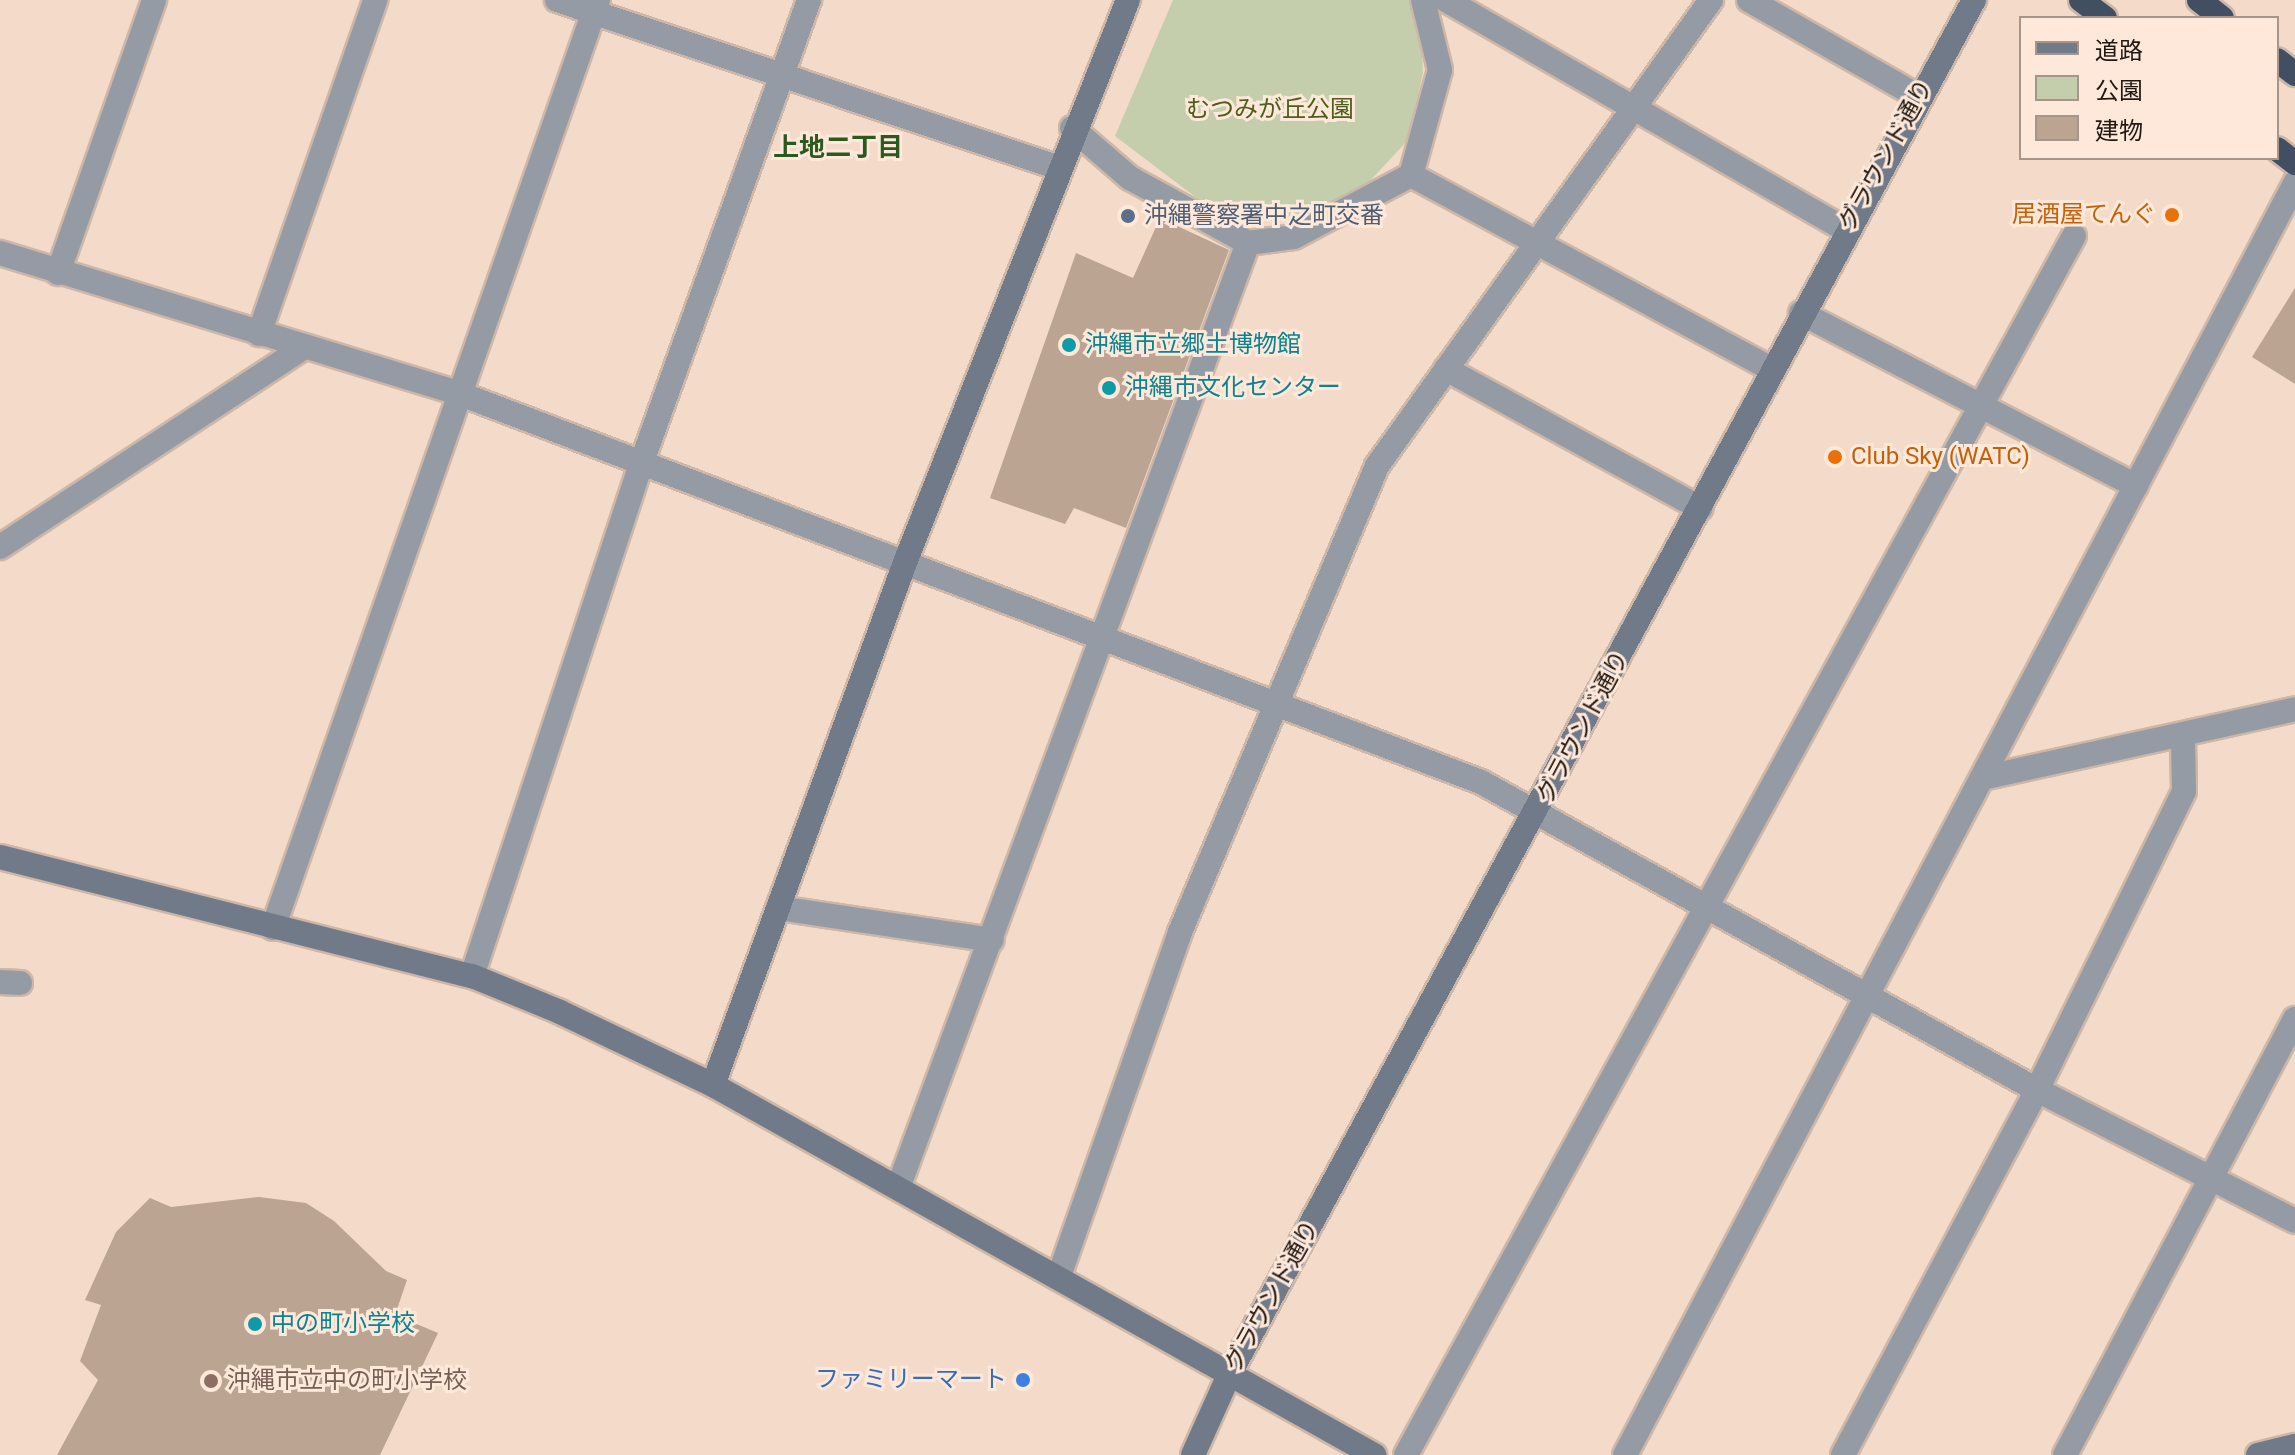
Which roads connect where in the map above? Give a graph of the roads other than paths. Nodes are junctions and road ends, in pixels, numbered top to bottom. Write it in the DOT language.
graph roads {
  1 [pos="154,0"];
  2 [pos="375,0"];
  3 [pos="557,0"];
  4 [pos="809,0"];
  5 [pos="1128,0"];
  6 [pos="1423,0"];
  7 [pos="1446,0"];
  8 [pos="1711,0"];
  9 [pos="1749,0"];
  10 [pos="1974,0"];
  11 [pos="2081,0"];
  12 [pos="2199,0"];
  13 [pos="596,6"];
  14 [pos="2102,16"];
  15 [pos="2219,16"];
  16 [pos="2279,62"];
  17 [pos="2295,74"];
  18 [pos="784,76"];
  19 [pos="1919,97"];
  20 [pos="1628,108"];
  21 [pos="1072,128"];
  22 [pos="2279,151"];
  23 [pos="2295,163"];
  24 [pos="1059,168"];
  25 [pos="1411,175"];
  26 [pos="2295,183"];
  27 [pos="1844,229"];
  28 [pos="2074,236"];
  29 [pos="1248,243"];
  30 [pos="1534,245"];
  31 [pos="0,253"];
  32 [pos="58,273"];
  33 [pos="1801,313"];
  34 [pos="259,334"];
  35 [pos="304,347"];
  36 [pos="1446,369"];
  37 [pos="1773,370"];
  38 [pos="458,393"];
  39 [pos="1976,403"];
  40 [pos="640,467"];
  41 [pos="2136,486"];
  42 [pos="1700,508"];
  43 [pos="0,547"];
  44 [pos="906,560"];
  45 [pos="1106,637"];
  46 [pos="1276,705"];
  47 [pos="2295,709"];
  48 [pos="2183,738"];
  49 [pos="1987,777"];
  50 [pos="1538,812"];
  51 [pos="0,857"];
  52 [pos="1704,906"];
  53 [pos="778,908"];
  54 [pos="273,928"];
  55 [pos="992,940"];
  56 [pos="472,976"];
  57 [pos="1869,994"];
  58 [pos="2295,1019"];
  59 [pos="713,1085"];
  60 [pos="2037,1090"];
  61 [pos="2211,1176"];
  62 [pos="898,1188"];
  63 [pos="2295,1221"];
  64 [pos="1059,1276"];
  65 [pos="1229,1375"];
  66 [pos="2295,1446"];
  67 [pos="1193,1455"];
  68 [pos="1374,1455"];
  69 [pos="1406,1455"];
  70 [pos="1625,1455"];
  71 [pos="1843,1455"];
  72 [pos="2065,1455"];
  73 [pos="2258,1455"];
  1 -- 32 [label="street"];
  2 -- 34 [label="street"];
  3 -- 13 [label="street"];
  4 -- 18 [label="street"];
  5 -- 21 [label="street"];
  6 -- 25 [label="street"];
  7 -- 20 [label="street"];
  8 -- 20 [label="street"];
  9 -- 19 [label="street"];
  10 -- 19 [label="street, グラウンド通り"];
  11 -- 14 [label="highway"];
  12 -- 15 [label="highway"];
  13 -- 18 [label="street"];
  13 -- 38 [label="street"];
  16 -- 17 [label="highway"];
  18 -- 24 [label="street"];
  18 -- 40 [label="street"];
  19 -- 27 [label="street, グラウンド通り"];
  20 -- 27 [label="street"];
  20 -- 30 [label="street"];
  21 -- 24 [label="street"];
  21 -- 29 [label="street"];
  22 -- 23 [label="highway"];
  24 -- 44 [label="street"];
  25 -- 29 [label="street"];
  25 -- 30 [label="street"];
  26 -- 41 [label="street"];
  27 -- 33 [label="street, グラウンド通り"];
  28 -- 39 [label="street"];
  29 -- 45 [label="street"];
  30 -- 36 [label="street"];
  30 -- 37 [label="street"];
  31 -- 32 [label="street"];
  32 -- 34 [label="street"];
  33 -- 37 [label="street, グラウンド通り"];
  33 -- 39 [label="street"];
  34 -- 35 [label="street"];
  35 -- 38 [label="street"];
  35 -- 43 [label="street"];
  36 -- 42 [label="street"];
  36 -- 46 [label="street"];
  37 -- 42 [label="street, グラウンド通り"];
  38 -- 40 [label="street"];
  38 -- 54 [label="street"];
  39 -- 41 [label="street"];
  39 -- 52 [label="street"];
  40 -- 44 [label="street"];
  40 -- 56 [label="street"];
  41 -- 49 [label="street"];
  42 -- 50 [label="street, グラウンド通り"];
  44 -- 45 [label="street"];
  44 -- 53 [label="street"];
  45 -- 46 [label="street"];
  45 -- 55 [label="street"];
  46 -- 50 [label="street"];
  46 -- 64 [label="street"];
  47 -- 48 [label="street"];
  48 -- 49 [label="street"];
  48 -- 60 [label="street"];
  49 -- 57 [label="street"];
  50 -- 52 [label="street"];
  50 -- 65 [label="street, グラウンド通り"];
  51 -- 54 [label="street"];
  52 -- 57 [label="street"];
  52 -- 69 [label="street"];
  53 -- 55 [label="street"];
  53 -- 59 [label="street"];
  54 -- 56 [label="street"];
  55 -- 62 [label="street"];
  56 -- 59 [label="street"];
  57 -- 60 [label="street"];
  57 -- 70 [label="street"];
  58 -- 61 [label="street"];
  59 -- 62 [label="street"];
  60 -- 61 [label="street"];
  60 -- 71 [label="street"];
  61 -- 63 [label="street"];
  61 -- 72 [label="street"];
  62 -- 64 [label="street"];
  64 -- 65 [label="street"];
  65 -- 67 [label="street, グラウンド通り"];
  65 -- 68 [label="street"];
  66 -- 73 [label="street"];
}
